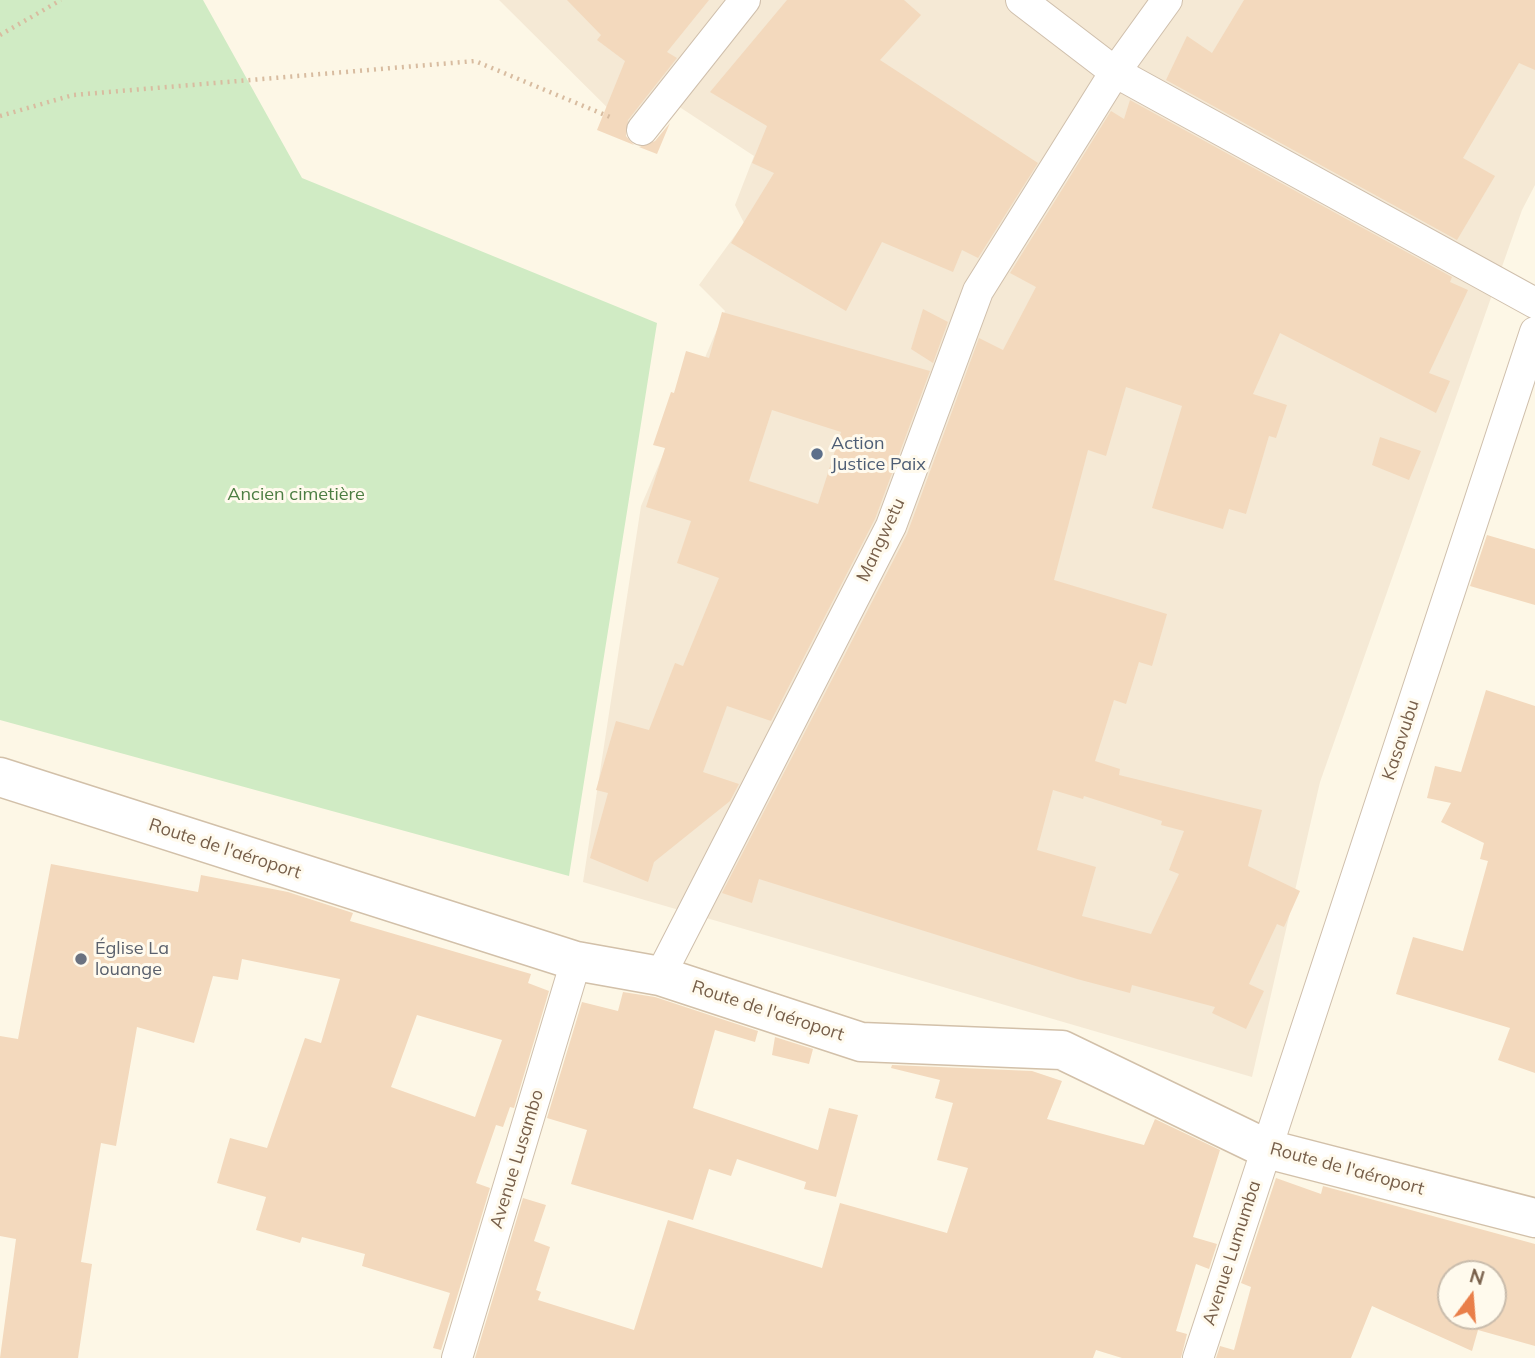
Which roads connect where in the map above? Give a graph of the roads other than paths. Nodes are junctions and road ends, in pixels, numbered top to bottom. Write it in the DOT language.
graph roads {
  1 [pos="745,0"];
  2 [pos="1021,0"];
  3 [pos="1167,0"];
  4 [pos="1115,72"];
  5 [pos="642,130"];
  6 [pos="1535,303"];
  7 [pos="1535,332"];
  8 [pos="0,777"];
  9 [pos="576,961"];
  10 [pos="660,976"];
  11 [pos="1268,1149"];
  12 [pos="1535,1218"];
  13 [pos="457,1358"];
  14 [pos="1198,1358"];
  1 -- 5 [label="street"];
  2 -- 4 [label="street"];
  3 -- 4 [label="street, Mangwetu"];
  4 -- 6 [label="street"];
  4 -- 10 [label="street, Mangwetu"];
  7 -- 11 [label="street, Kasavubu"];
  8 -- 9 [label="street, Route de l'aéroport"];
  9 -- 10 [label="street, Route de l'aéroport"];
  9 -- 13 [label="street, Avenue Lusambo"];
  10 -- 11 [label="street, Route de l'aéroport"];
  11 -- 12 [label="street, Route de l'aéroport"];
  11 -- 14 [label="street, Avenue Lumumba"];
}
